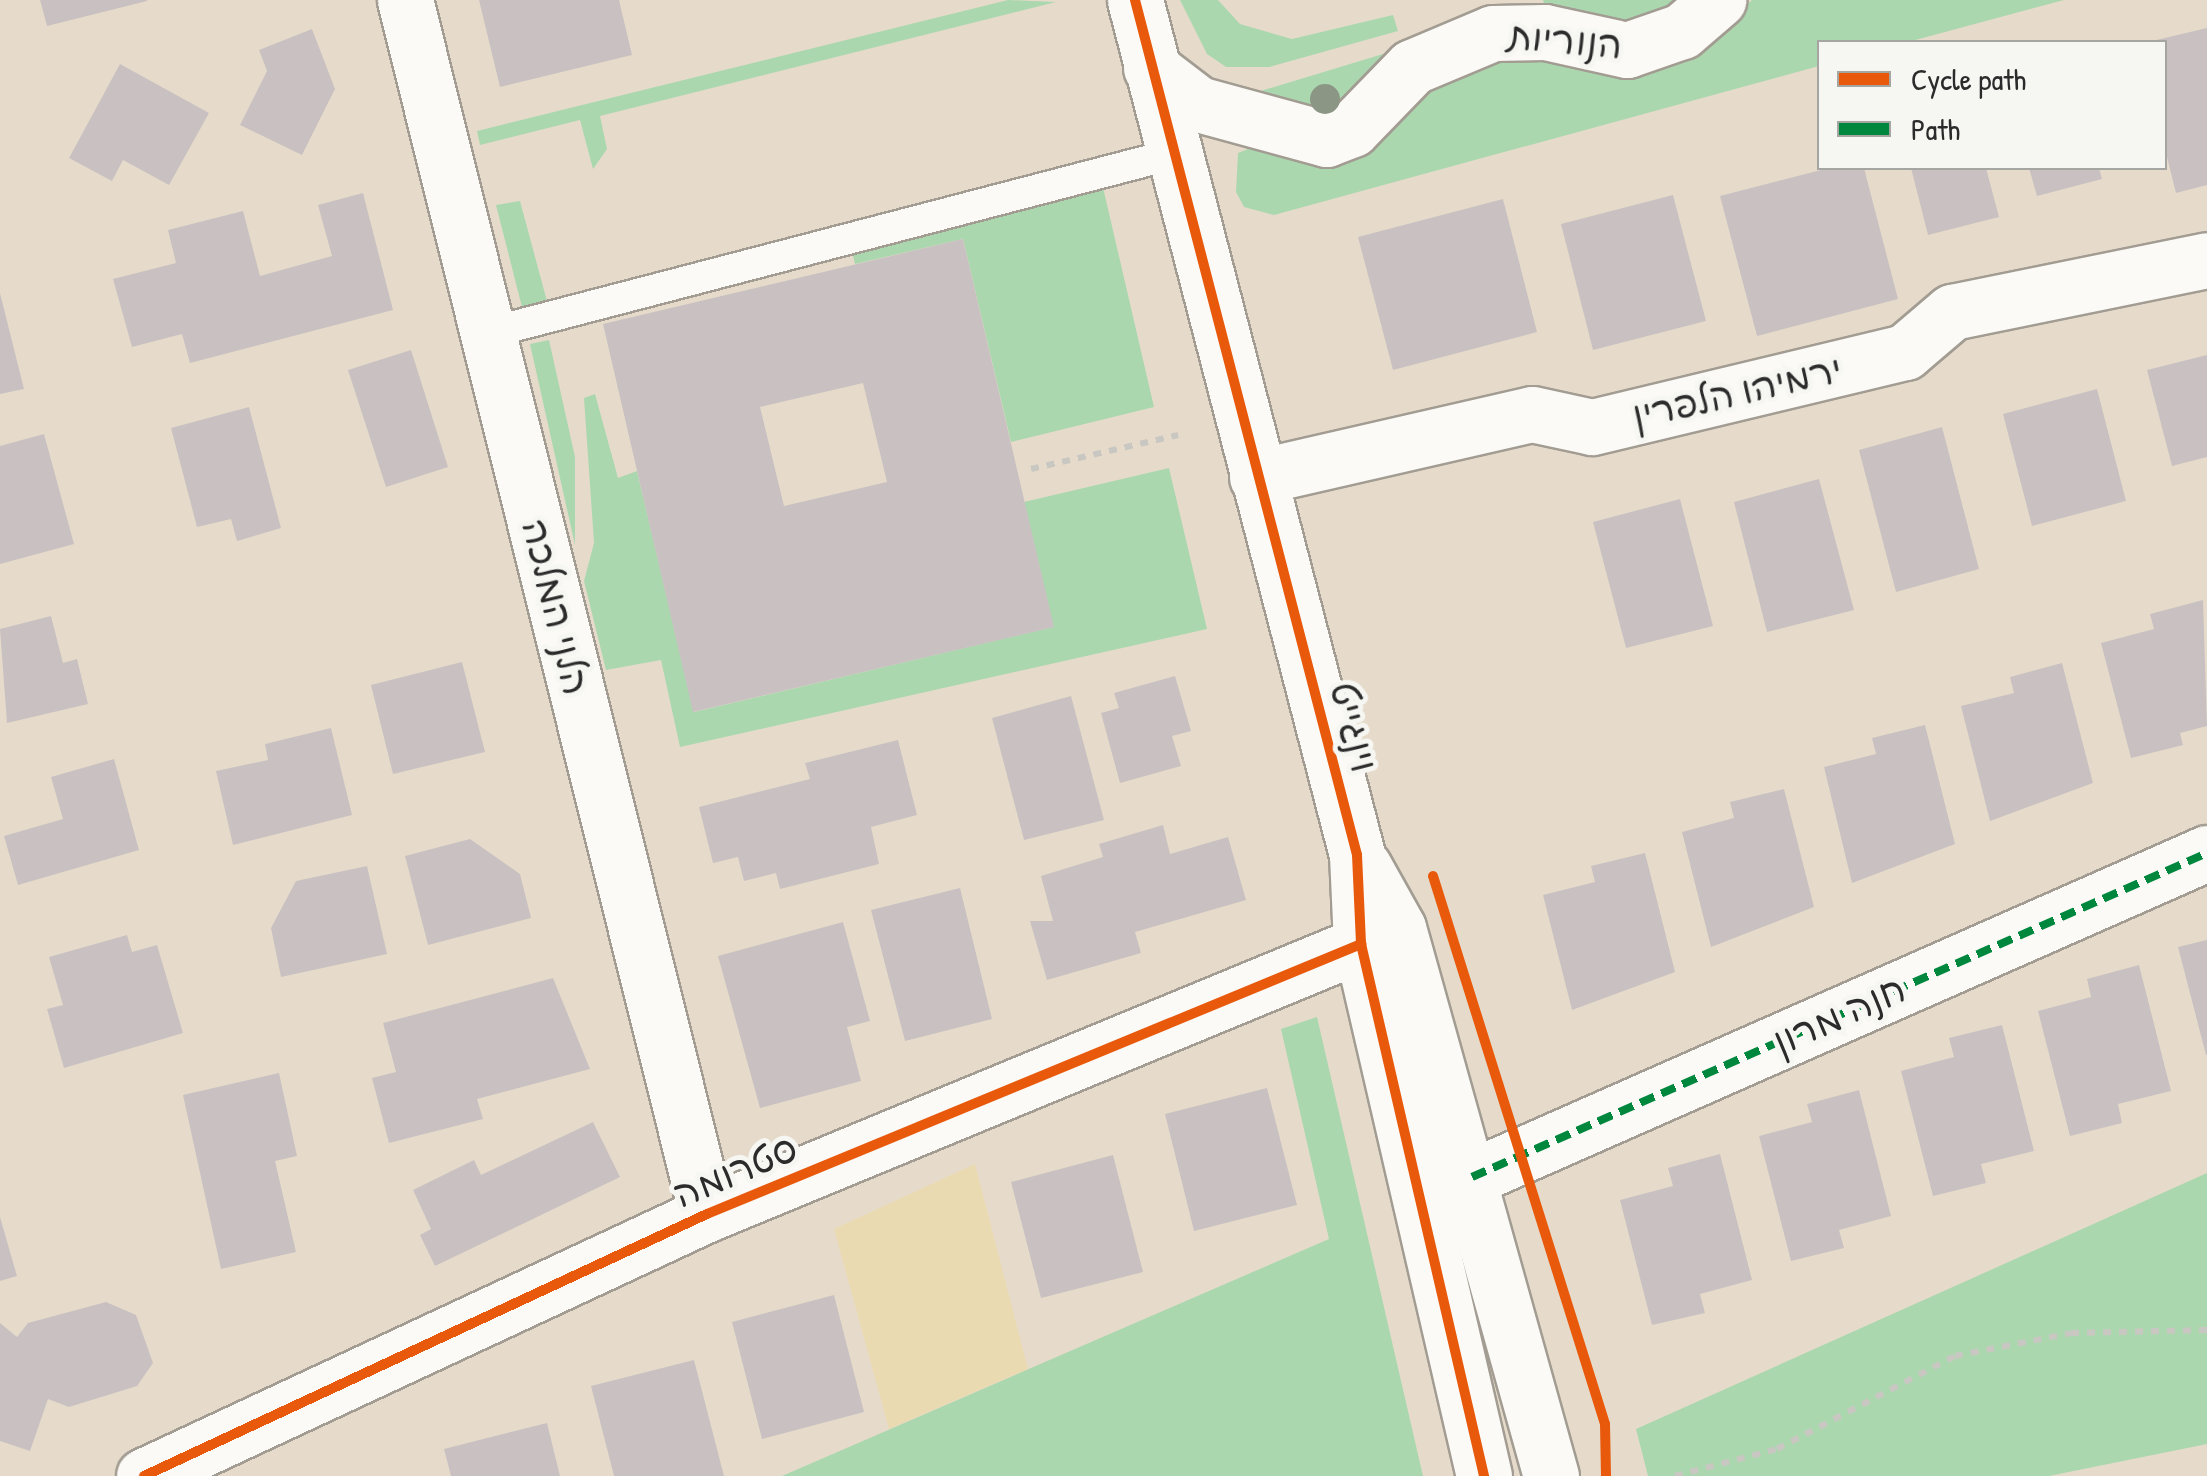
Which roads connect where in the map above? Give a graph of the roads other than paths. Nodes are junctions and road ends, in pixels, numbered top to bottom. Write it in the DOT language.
graph roads {
  1 [pos="405,0"];
  2 [pos="1135,0"];
  3 [pos="1718,0"];
  4 [pos="1151,68"];
  5 [pos="1174,154"];
  6 [pos="2207,260"];
  7 [pos="488,333"];
  8 [pos="1257,477"];
  9 [pos="2207,853"];
  10 [pos="1358,855"];
  11 [pos="1361,944"];
  12 [pos="1472,1177"];
  13 [pos="707,1214"];
  14 [pos="144,1476"];
  15 [pos="1484,1476"];
  16 [pos="1550,1476"];
  1 -- 7 [label="street, הלני המלכה"];
  2 -- 4 [label="street, וינגייט"];
  3 -- 4 [label="street, הנוריות"];
  4 -- 5 [label="street, וינגייט"];
  5 -- 7 [label="lane"];
  5 -- 8 [label="street, וינגייט"];
  6 -- 8 [label="street, ירמיהו הלפרין"];
  7 -- 13 [label="street, הלני המלכה"];
  8 -- 10 [label="street, וינגייט"];
  9 -- 12 [label="street, חנה מרון"];
  10 -- 11 [label="street, וינגייט"];
  10 -- 12 [label="street, וינגייט"];
  11 -- 13 [label="street, סטרומה"];
  11 -- 15 [label="street, וינגייט"];
  12 -- 16 [label="street, וינגייט"];
  13 -- 14 [label="street, סטרומה"];
}
